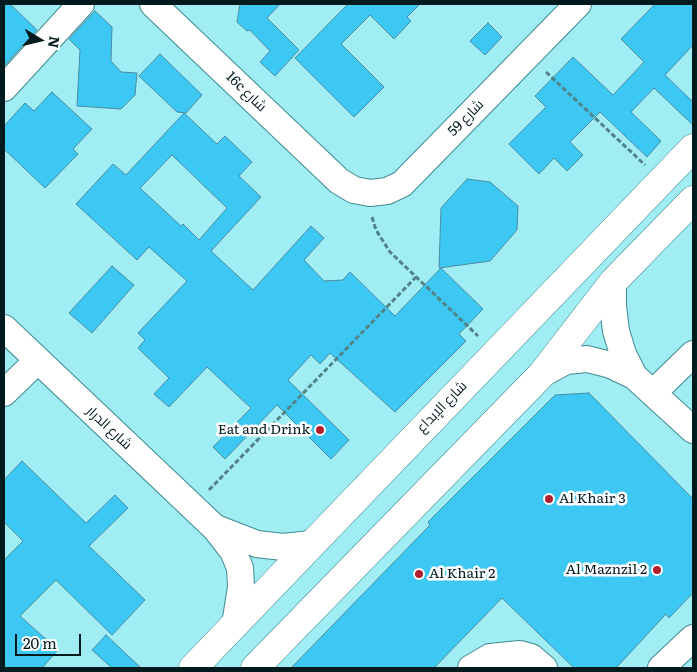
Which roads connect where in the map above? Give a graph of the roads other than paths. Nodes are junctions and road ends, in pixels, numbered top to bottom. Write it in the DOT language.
graph roads {
  1 [pos="81,4"];
  2 [pos="153,4"];
  3 [pos="578,4"];
  4 [pos="4,88"];
  5 [pos="693,148"];
  6 [pos="370,194"];
  7 [pos="693,200"];
  8 [pos="614,282"];
  9 [pos="4,328"];
  10 [pos="30,354"];
  11 [pos="693,354"];
  12 [pos="4,372"];
  13 [pos="542,374"];
  14 [pos="644,384"];
  15 [pos="4,393"];
  16 [pos="693,430"];
  17 [pos="215,528"];
  18 [pos="311,544"];
  19 [pos="235,625"];
  20 [pos="693,638"];
  21 [pos="193,668"];
  22 [pos="255,668"];
  23 [pos="471,668"];
  24 [pos="544,668"];
  25 [pos="661,668"];
  1 -- 4 [label="street"];
  2 -- 6 [label="street, 16c شارع"];
  3 -- 6 [label="street, شارع 59"];
  5 -- 18 [label="main road, شارع الإبداع"];
  7 -- 8 [label="main road"];
  8 -- 13 [label="main road"];
  8 -- 14 [label="street"];
  9 -- 10 [label="street, شارع الدرار"];
  10 -- 12 [label="street"];
  10 -- 15 [label="street"];
  10 -- 17 [label="street, شارع الدرار"];
  11 -- 14 [label="street"];
  13 -- 14 [label="street"];
  13 -- 22 [label="main road"];
  14 -- 16 [label="street"];
  17 -- 18 [label="street, شارع الدرار"];
  17 -- 19 [label="street, شارع الدرار"];
  18 -- 19 [label="main road, شارع الإبداع"];
  19 -- 21 [label="main road, شارع الإبداع"];
  20 -- 25 [label="street"];
  23 -- 24 [label="street"];
}
